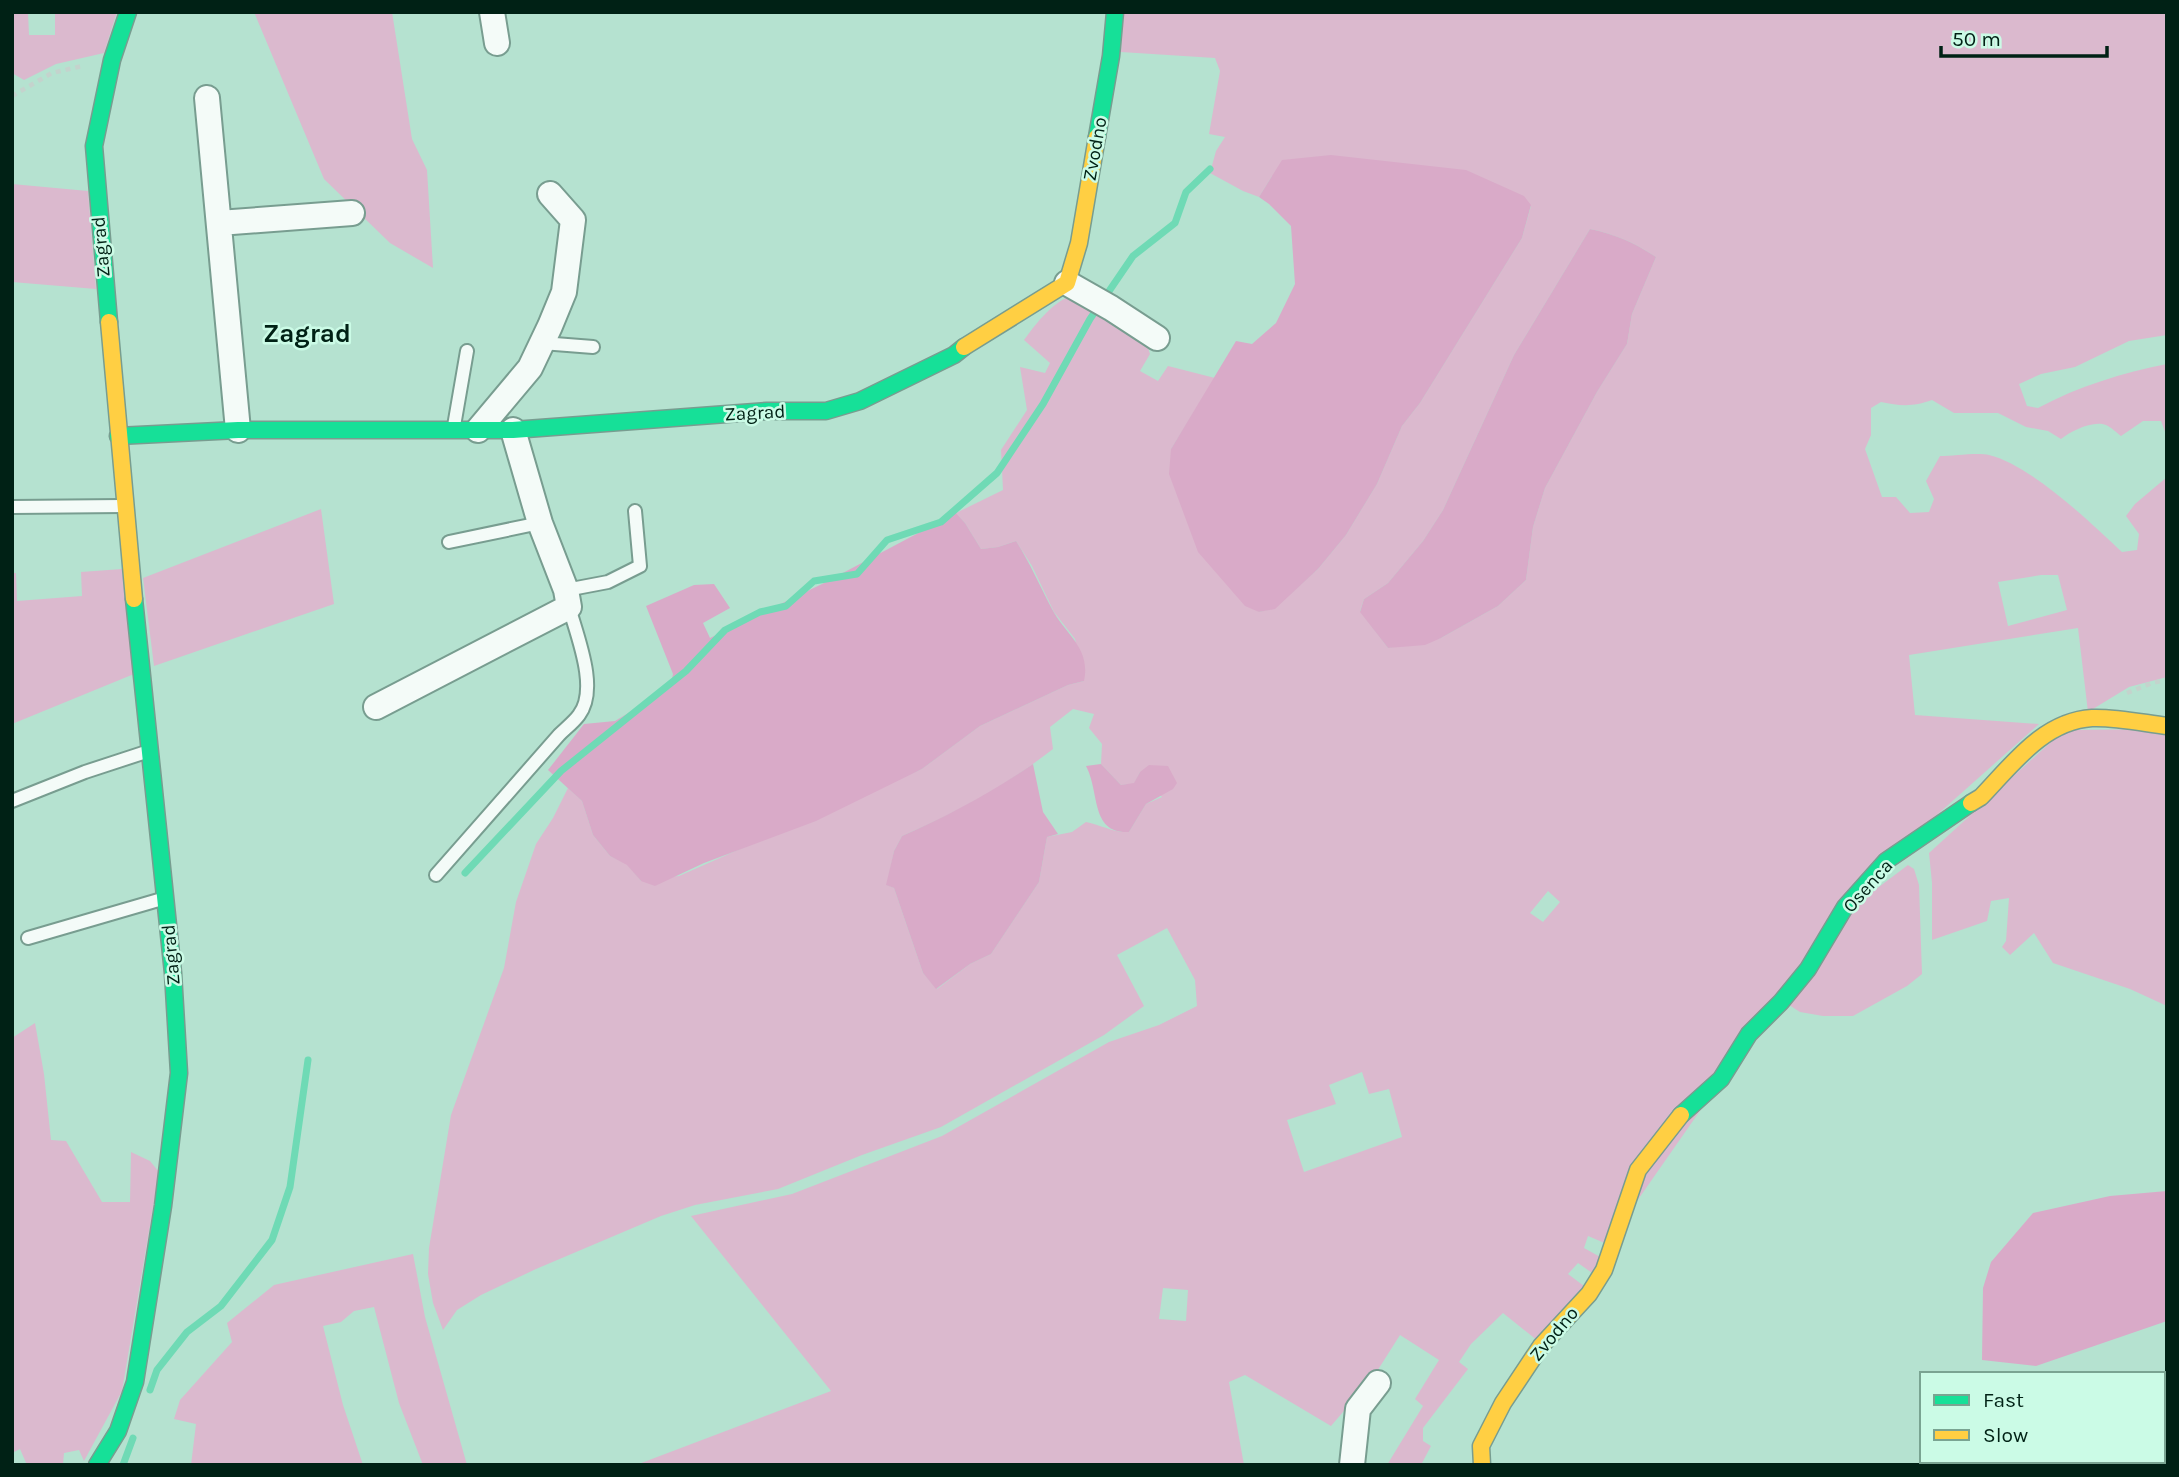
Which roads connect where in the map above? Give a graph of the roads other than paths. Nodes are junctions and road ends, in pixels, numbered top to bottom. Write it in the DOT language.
graph roads {
  1 [pos="128,12"];
  2 [pos="492,12"];
  3 [pos="1115,12"];
  4 [pos="497,43"];
  5 [pos="207,99"];
  6 [pos="550,194"];
  7 [pos="352,213"];
  8 [pos="219,223"];
  9 [pos="1067,284"];
  10 [pos="1157,338"];
  11 [pos="542,343"];
  12 [pos="593,347"];
  13 [pos="467,351"];
  14 [pos="237,430"];
  15 [pos="465,430"];
  16 [pos="513,430"];
  17 [pos="118,436"];
  18 [pos="124,506"];
  19 [pos="12,507"];
  20 [pos="635,511"];
  21 [pos="540,523"];
  22 [pos="449,542"];
  23 [pos="567,598"];
  24 [pos="376,707"];
  25 [pos="2167,726"];
  26 [pos="150,750"];
  27 [pos="12,801"];
  28 [pos="436,875"];
  29 [pos="165,898"];
  30 [pos="28,938"];
  31 [pos="1626,1202"];
  32 [pos="1378,1383"];
  33 [pos="97,1465"];
  34 [pos="1352,1465"];
  35 [pos="1482,1465"];
  1 -- 17 [label="street, Zagrad"];
  2 -- 4 [label="street"];
  3 -- 9 [label="street, Zvodno"];
  5 -- 8 [label="street"];
  6 -- 11 [label="street"];
  7 -- 8 [label="street"];
  8 -- 14 [label="street"];
  9 -- 10 [label="street"];
  9 -- 16 [label="street, Zagrad"];
  11 -- 12 [label="lane"];
  11 -- 15 [label="street"];
  13 -- 15 [label="lane"];
  14 -- 15 [label="street, Zagrad"];
  14 -- 17 [label="street, Zagrad"];
  15 -- 16 [label="street, Zagrad"];
  16 -- 21 [label="street"];
  17 -- 18 [label="street, Zagrad"];
  18 -- 19 [label="lane"];
  18 -- 26 [label="street, Zagrad"];
  20 -- 23 [label="lane"];
  21 -- 22 [label="lane"];
  21 -- 23 [label="street"];
  23 -- 24 [label="street"];
  23 -- 28 [label="lane"];
  25 -- 31 [label="street, Osenca"];
  26 -- 27 [label="lane"];
  26 -- 29 [label="street, Zagrad"];
  29 -- 30 [label="lane"];
  29 -- 33 [label="street, Zagrad"];
  31 -- 35 [label="street, Zvodno"];
  32 -- 34 [label="street"];
}
